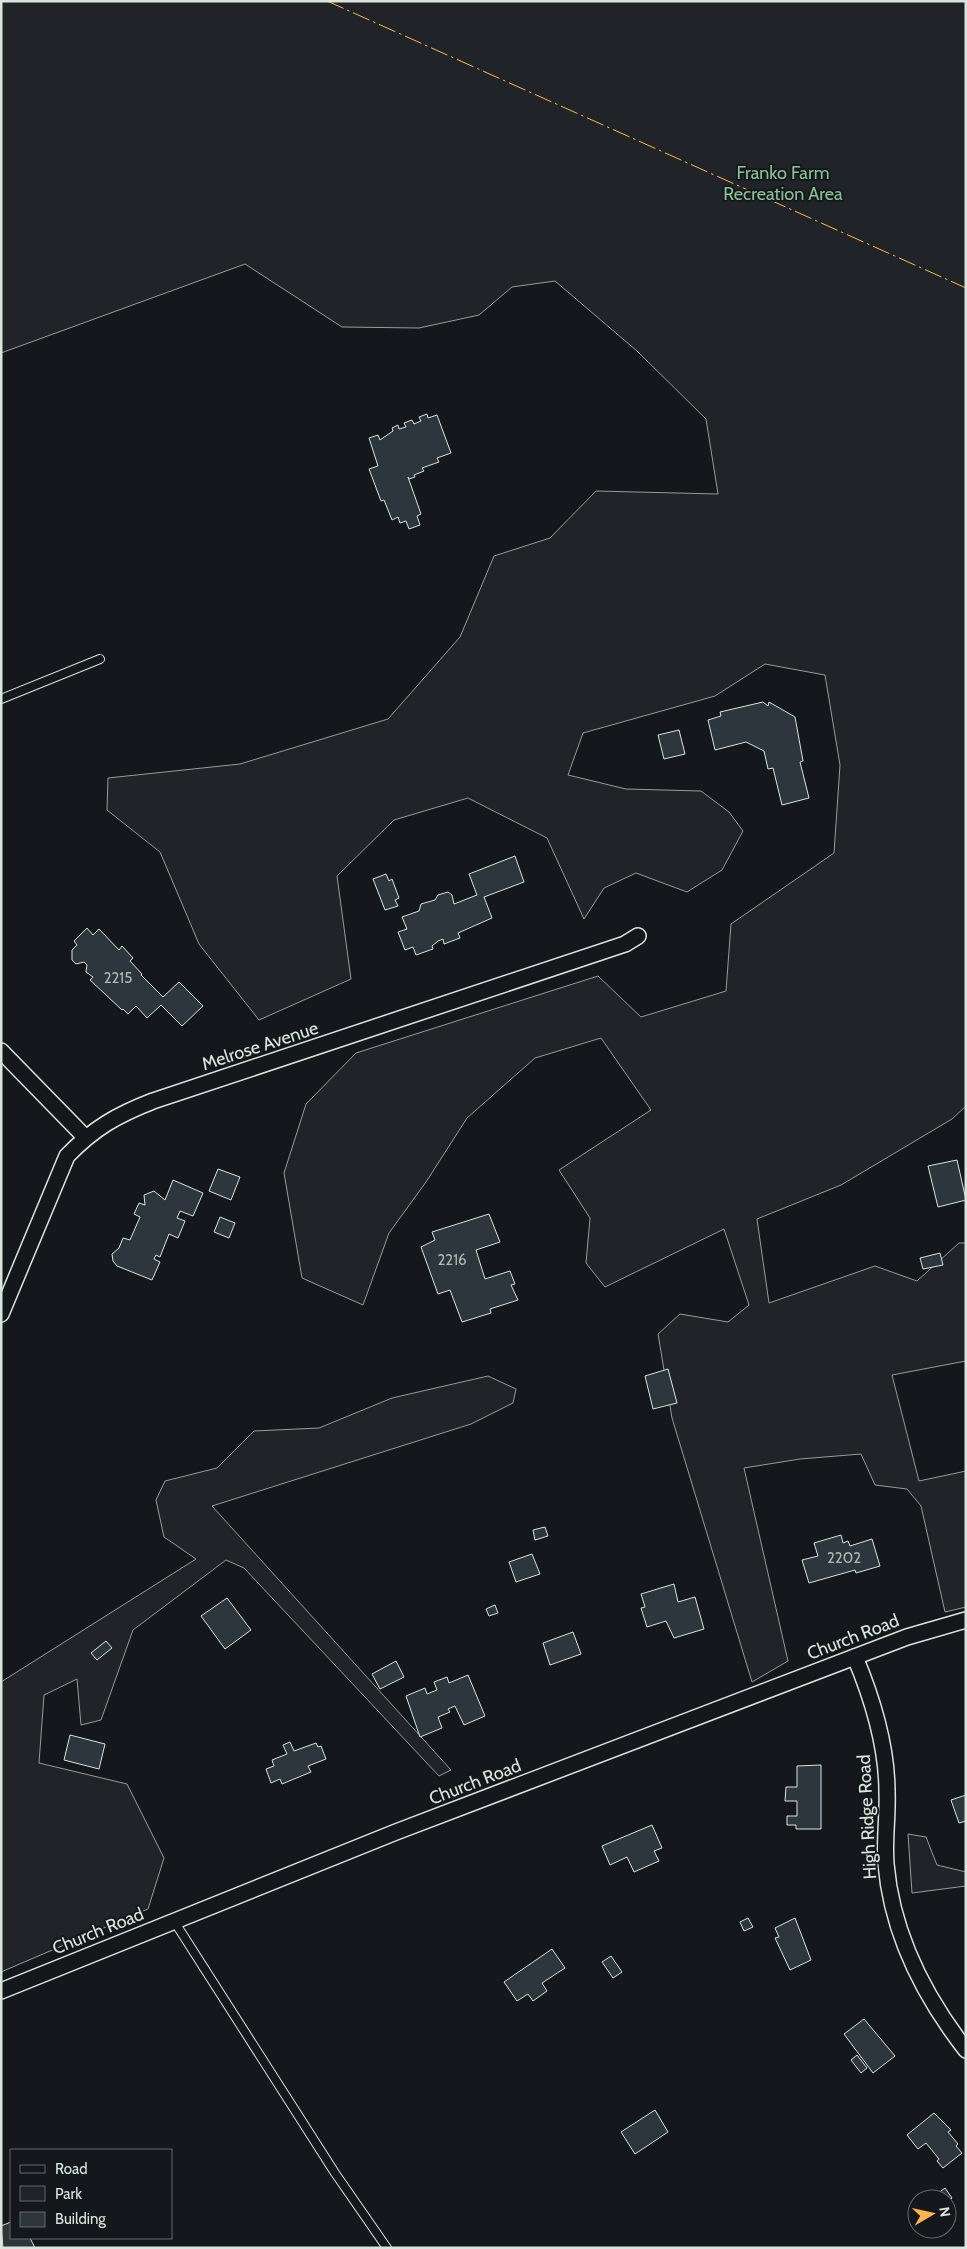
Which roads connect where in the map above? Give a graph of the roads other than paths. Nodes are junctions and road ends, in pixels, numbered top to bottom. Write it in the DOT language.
graph roads {
  1 [pos="100,659"];
  2 [pos="1,699"];
  3 [pos="638,936"];
  4 [pos="1,1051"];
  5 [pos="86,1137"];
  6 [pos="1,1314"];
  7 [pos="966,1620"];
  8 [pos="855,1657"];
  9 [pos="174,1921"];
  10 [pos="1,1991"];
  11 [pos="966,2050"];
  12 [pos="387,2248"];
  1 -- 2 [label="lane"];
  3 -- 5 [label="street, Melrose Avenue"];
  4 -- 5 [label="street"];
  5 -- 6 [label="street, Melrose Avenue"];
  7 -- 8 [label="street, Church Road"];
  8 -- 9 [label="street, Church Road"];
  8 -- 11 [label="street, High Ridge Road"];
  9 -- 10 [label="street, Church Road"];
  9 -- 12 [label="lane"];
}
